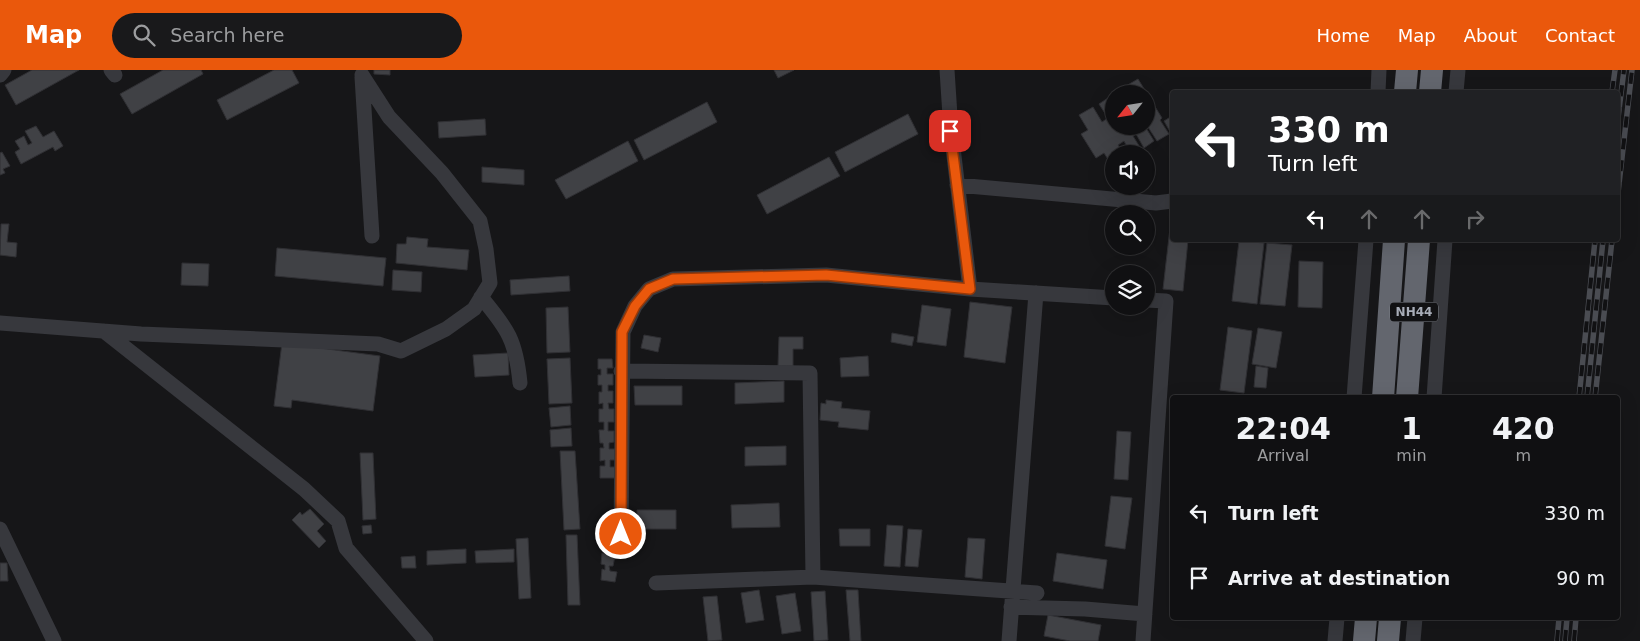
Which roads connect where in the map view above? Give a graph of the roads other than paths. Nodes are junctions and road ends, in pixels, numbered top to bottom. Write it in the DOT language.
graph roads {
  1 [pos="4,70"];
  2 [pos="947,70"];
  3 [pos="1379,70"];
  4 [pos="1406,70"];
  5 [pos="1432,70"];
  6 [pos="1458,70"];
  7 [pos="362,72"];
  8 [pos="0,75"];
  9 [pos="1378,90"];
  10 [pos="1405,90"];
  11 [pos="1430,90"];
  12 [pos="1456,90"];
  13 [pos="957,184"];
  14 [pos="1170,201"];
  15 [pos="372,236"];
  16 [pos="1366,242"];
  17 [pos="1394,242"];
  18 [pos="1419,242"];
  19 [pos="1445,242"];
  20 [pos="970,289"];
  21 [pos="1036,293"];
  22 [pos="481,297"];
  23 [pos="1105,297"];
  24 [pos="1155,300"];
  25 [pos="0,323"];
  26 [pos="104,331"];
  27 [pos="622,371"];
  28 [pos="520,383"];
  29 [pos="1383,390"];
  30 [pos="1408,391"];
  31 [pos="1434,392"];
  32 [pos="1354,395"];
  33 [pos="0,529"];
  34 [pos="621,534"];
  35 [pos="813,577"];
  36 [pos="656,583"];
  37 [pos="1012,591"];
  38 [pos="1037,593"];
  39 [pos="1011,607"];
  40 [pos="1145,614"];
  41 [pos="1337,620"];
  42 [pos="1366,620"];
  43 [pos="1390,620"];
  44 [pos="1415,620"];
  45 [pos="54,641"];
  46 [pos="426,641"];
  47 [pos="1008,641"];
  48 [pos="1143,641"];
  49 [pos="1335,641"];
  50 [pos="1364,641"];
  51 [pos="1388,641"];
  52 [pos="1413,641"];
  1 -- 8 [label="street"];
  2 -- 13 [label="street"];
  3 -- 9 [label="street"];
  4 -- 10 [label="highway"];
  5 -- 11 [label="highway"];
  6 -- 12 [label="street"];
  7 -- 15 [label="street"];
  7 -- 22 [label="street"];
  13 -- 14 [label="street"];
  13 -- 20 [label="street"];
  16 -- 32 [label="street"];
  17 -- 29 [label="highway, NH44"];
  18 -- 30 [label="highway, NH44"];
  19 -- 31 [label="street"];
  20 -- 21 [label="street"];
  20 -- 27 [label="street"];
  21 -- 23 [label="street"];
  21 -- 37 [label="street"];
  22 -- 26 [label="street"];
  22 -- 28 [label="street"];
  24 -- 40 [label="street"];
  25 -- 26 [label="street"];
  26 -- 46 [label="street"];
  27 -- 34 [label="street"];
  27 -- 35 [label="street"];
  33 -- 45 [label="street"];
  35 -- 36 [label="street"];
  35 -- 37 [label="street"];
  37 -- 38 [label="street"];
  37 -- 39 [label="street"];
  39 -- 40 [label="street"];
  39 -- 47 [label="street"];
  40 -- 48 [label="street"];
  41 -- 49 [label="street"];
  42 -- 50 [label="highway"];
  43 -- 51 [label="highway"];
  44 -- 52 [label="street"];
}
